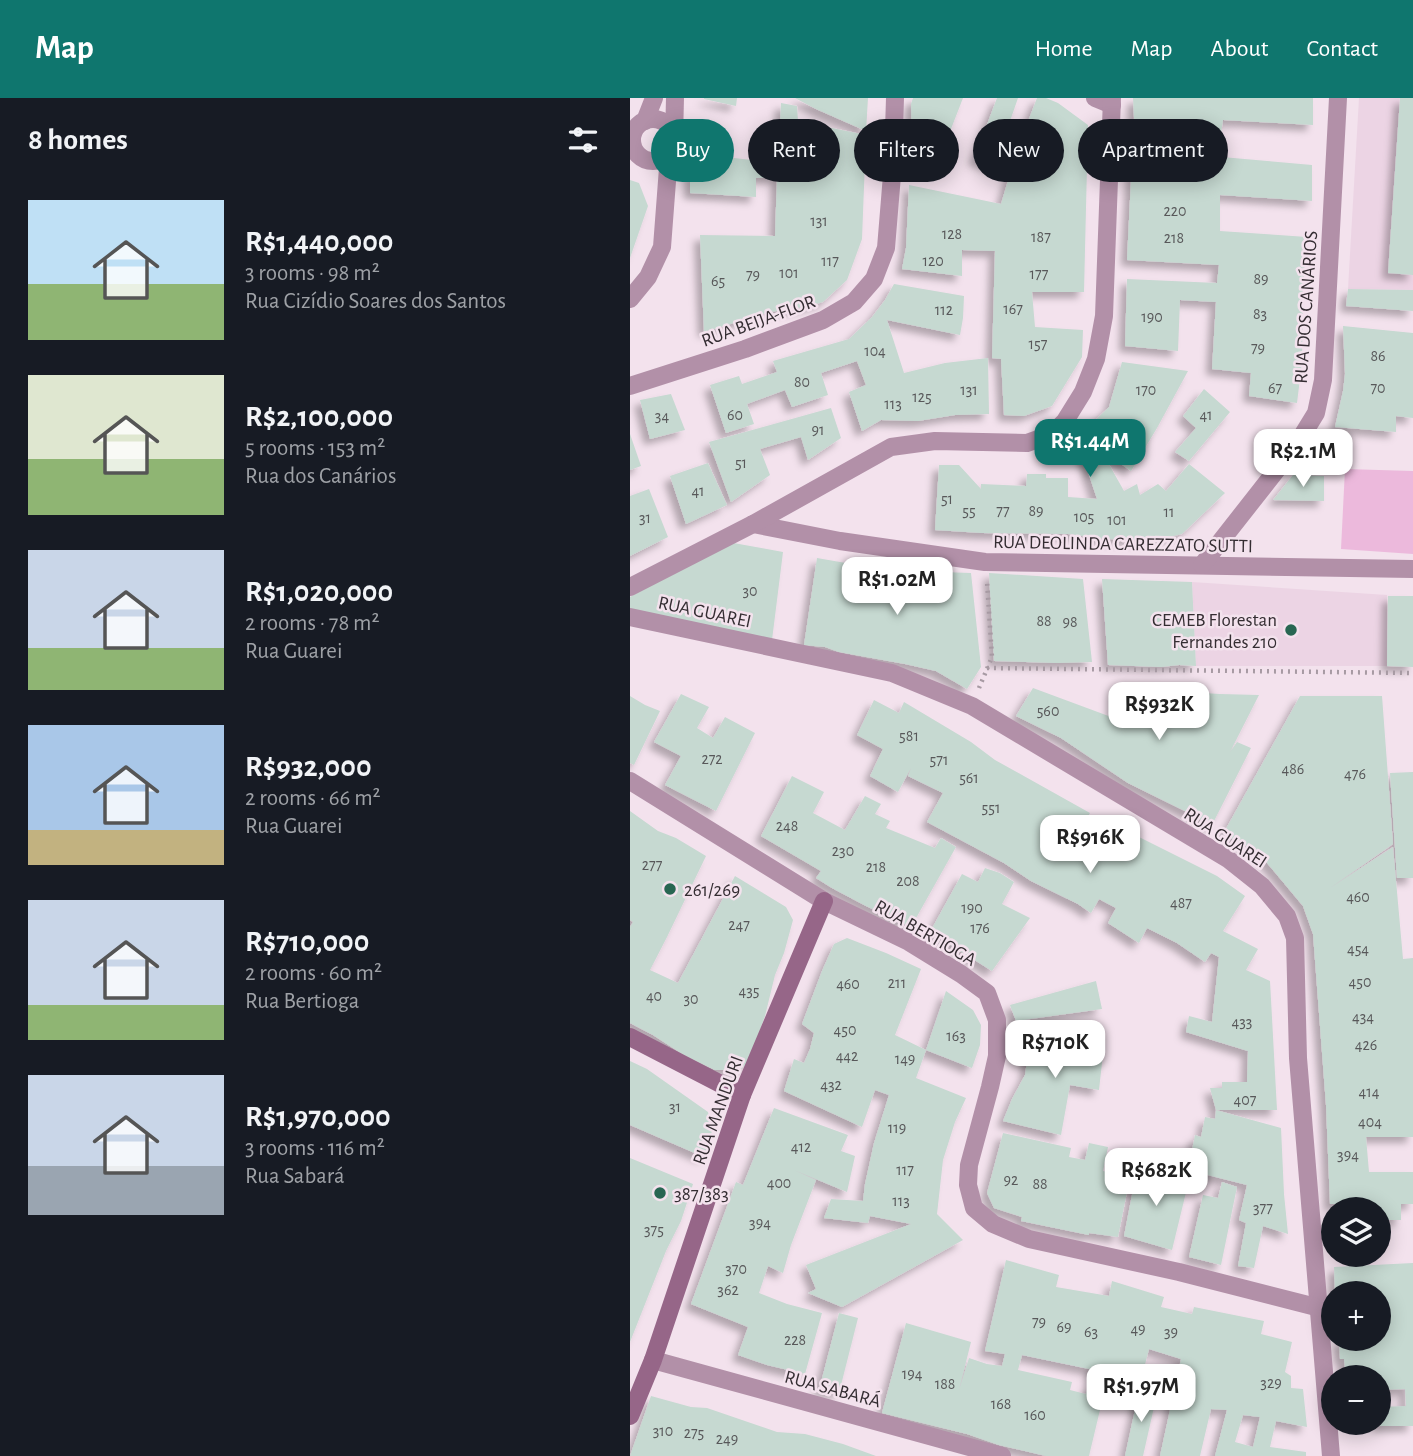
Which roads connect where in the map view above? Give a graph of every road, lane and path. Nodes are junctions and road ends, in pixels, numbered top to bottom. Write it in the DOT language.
graph roads {
  1 [pos="654,98"];
  2 [pos="675,98"];
  3 [pos="895,98"];
  4 [pos="1095,98"];
  5 [pos="1338,98"];
  6 [pos="1112,102"];
  7 [pos="673,119"];
  8 [pos="638,125"];
  9 [pos="641,157"];
  10 [pos="667,182"];
  11 [pos="665,204"];
  12 [pos="630,299"];
  13 [pos="630,374"];
  14 [pos="656,377"];
  15 [pos="630,386"];
  16 [pos="752,524"];
  17 [pos="985,562"];
  18 [pos="1202,565"];
  19 [pos="1413,569"];
  20 [pos="630,587"];
  21 [pos="630,617"];
  22 [pos="987,668"];
  23 [pos="1413,673"];
  24 [pos="972,706"];
  25 [pos="630,781"];
  26 [pos="824,901"];
  27 [pos="630,1037"];
  28 [pos="742,1095"];
  29 [pos="1320,1308"];
  30 [pos="653,1360"];
  31 [pos="630,1416"];
  32 [pos="1002,1456"];
  33 [pos="1331,1456"];
  1 -- 8 [label="street"];
  2 -- 7 [label="street"];
  3 -- 14 [label="street, RUA BEIJA-FLOR"];
  4 -- 6 [label="street"];
  5 -- 18 [label="street, RUA DOS CANÁRIOS"];
  6 -- 16 [label="street"];
  8 -- 9 [label="street"];
  9 -- 11 [label="street"];
  10 -- 11 [label="street"];
  11 -- 12 [label="street"];
  13 -- 14 [label="street"];
  14 -- 15 [label="street, RUA BEIJA-FLOR"];
  16 -- 17 [label="street, RUA DEOLINDA CAREZZATO SUTTI"];
  16 -- 20 [label="street"];
  17 -- 18 [label="street, RUA DEOLINDA CAREZZATO SUTTI"];
  17 -- 22 [label="path"];
  18 -- 19 [label="street, RUA DEOLINDA CAREZZATO SUTTI"];
  21 -- 24 [label="street, RUA GUAREI"];
  22 -- 23 [label="path"];
  22 -- 24 [label="path"];
  24 -- 29 [label="street, RUA GUAREI"];
  25 -- 26 [label="street, RUA BERTIOGA"];
  26 -- 28 [label="street, RUA MANDURI"];
  26 -- 29 [label="street, RUA BERTIOGA"];
  27 -- 28 [label="street"];
  28 -- 30 [label="street, RUA MANDURI"];
  29 -- 33 [label="street, RUA GUAREI"];
  30 -- 31 [label="street, RUA MANDURI"];
  30 -- 32 [label="street, RUA SABARÁ"];
}
